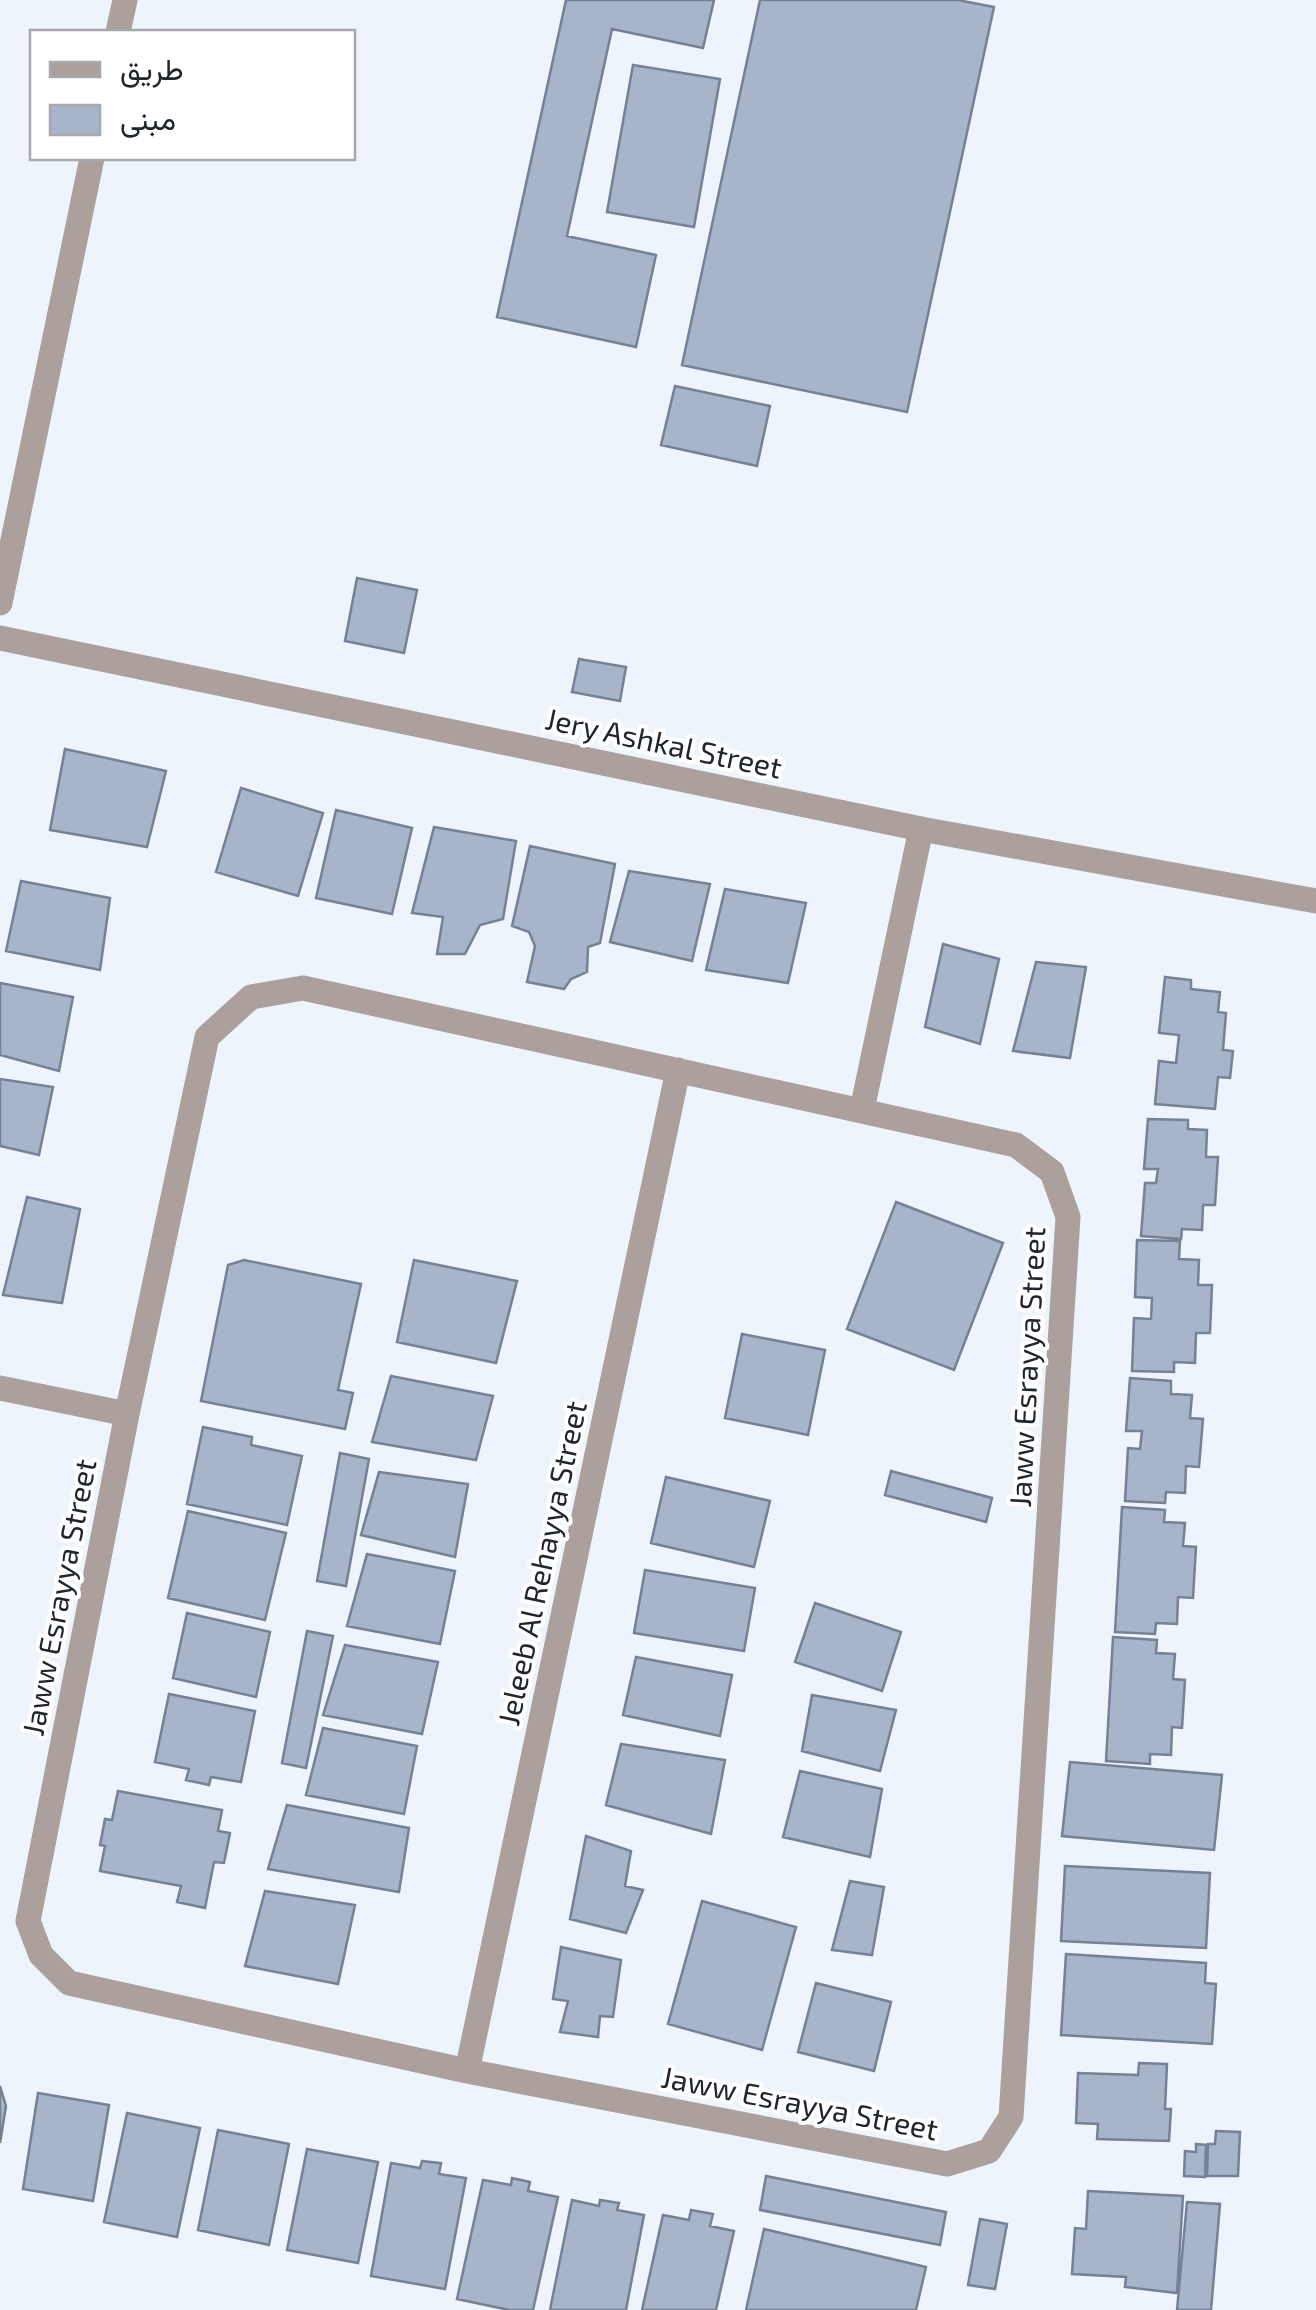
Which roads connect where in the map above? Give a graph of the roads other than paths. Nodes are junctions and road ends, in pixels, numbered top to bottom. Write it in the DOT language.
graph roads {
  1 [pos="125,0"];
  2 [pos="118,30"];
  3 [pos="92,160"];
  4 [pos="0,602"];
  5 [pos="0,638"];
  6 [pos="922,829"];
  7 [pos="1316,902"];
  8 [pos="678,1070"];
  9 [pos="862,1110"];
  10 [pos="0,1388"];
  11 [pos="127,1414"];
  12 [pos="467,2070"];
  1 -- 2 [label="street"];
  3 -- 4 [label="street"];
  5 -- 6 [label="street, Jery Ashkal Street"];
  6 -- 7 [label="street, Jery Ashkal Street"];
  6 -- 9 [label="street"];
  8 -- 9 [label="street, Jaww Esrayya Street"];
  8 -- 11 [label="street, Jaww Esrayya Street"];
  8 -- 12 [label="street, Jeleeb Al Rehayya Street"];
  9 -- 12 [label="street, Jaww Esrayya Street"];
  10 -- 11 [label="street"];
  11 -- 12 [label="street, Jaww Esrayya Street"];
}
